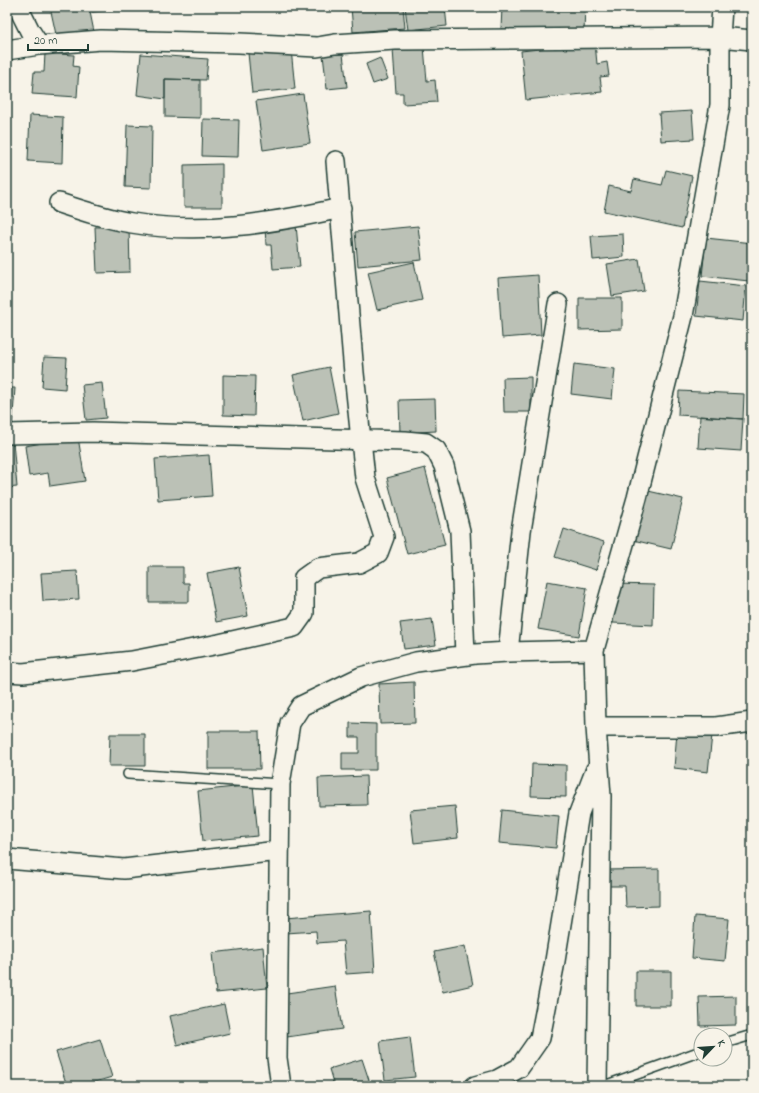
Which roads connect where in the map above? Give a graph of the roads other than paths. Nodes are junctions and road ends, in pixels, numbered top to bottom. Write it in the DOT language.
graph roads {
  1 [pos="18,7"];
  2 [pos="722,7"];
  3 [pos="720,37"];
  4 [pos="752,40"];
  5 [pos="39,45"];
  6 [pos="7,50"];
  7 [pos="336,161"];
  8 [pos="59,203"];
  9 [pos="341,208"];
  10 [pos="558,304"];
  11 [pos="7,434"];
  12 [pos="361,440"];
  13 [pos="594,650"];
  14 [pos="508,652"];
  15 [pos="465,656"];
  16 [pos="7,672"];
  17 [pos="752,722"];
  18 [pos="596,726"];
  19 [pos="599,762"];
  20 [pos="128,774"];
  21 [pos="280,784"];
  22 [pos="278,851"];
  23 [pos="7,859"];
  24 [pos="752,1035"];
  25 [pos="733,1041"];
  26 [pos="693,1054"];
  27 [pos="281,1086"];
  28 [pos="475,1086"];
  29 [pos="596,1086"];
  30 [pos="604,1086"];
  1 -- 5 [label="street"];
  2 -- 3 [label="street"];
  3 -- 4 [label="street"];
  3 -- 5 [label="street"];
  3 -- 13 [label="street"];
  5 -- 6 [label="street"];
  7 -- 9 [label="street"];
  8 -- 9 [label="street"];
  9 -- 12 [label="street"];
  10 -- 14 [label="street"];
  11 -- 12 [label="street"];
  12 -- 15 [label="street"];
  12 -- 16 [label="street"];
  13 -- 14 [label="street"];
  13 -- 18 [label="street"];
  14 -- 15 [label="street"];
  15 -- 21 [label="street"];
  17 -- 18 [label="street"];
  18 -- 19 [label="street"];
  19 -- 28 [label="street"];
  19 -- 29 [label="street"];
  20 -- 21 [label="lane"];
  21 -- 22 [label="street"];
  22 -- 23 [label="street"];
  22 -- 27 [label="street"];
  24 -- 25 [label="lane"];
  26 -- 30 [label="lane"];
}
